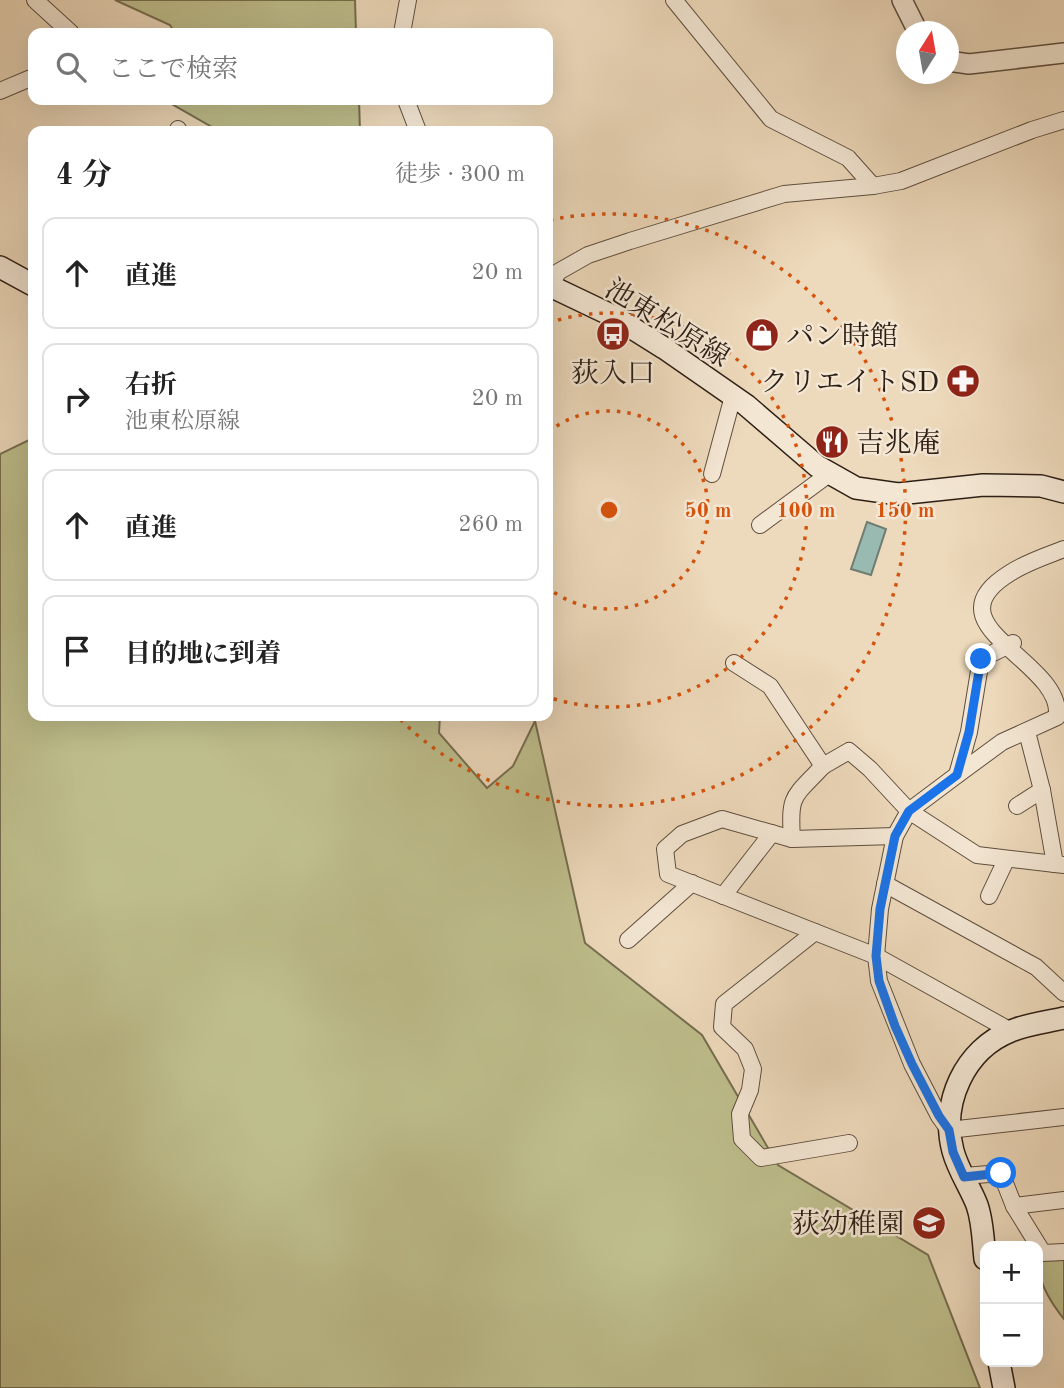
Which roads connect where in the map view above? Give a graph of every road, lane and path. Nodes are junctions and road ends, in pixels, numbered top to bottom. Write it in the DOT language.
graph roads {
  1 [pos="35,0"];
  2 [pos="408,0"];
  3 [pos="674,0"];
  4 [pos="902,0"];
  5 [pos="912,21"];
  6 [pos="66,28"];
  7 [pos="403,28"];
  8 [pos="1064,54"];
  9 [pos="959,63"];
  10 [pos="28,79"];
  11 [pos="0,91"];
  12 [pos="408,105"];
  13 [pos="1064,120"];
  14 [pos="416,126"];
  15 [pos="873,186"];
  16 [pos="0,267"];
  17 [pos="553,276"];
  18 [pos="28,282"];
  19 [pos="553,282"];
  20 [pos="733,396"];
  21 [pos="712,474"];
  22 [pos="828,474"];
  23 [pos="1064,492"];
  24 [pos="760,524"];
  25 [pos="1064,549"];
  26 [pos="1013,643"];
  27 [pos="734,663"];
  28 [pos="1027,732"];
  29 [pos="824,766"];
  30 [pos="957,775"];
  31 [pos="1042,790"];
  32 [pos="1017,806"];
  33 [pos="909,811"];
  34 [pos="772,833"];
  35 [pos="895,836"];
  36 [pos="792,839"];
  37 [pos="1006,860"];
  38 [pos="1059,864"];
  39 [pos="692,883"];
  40 [pos="885,884"];
  41 [pos="723,896"];
  42 [pos="989,896"];
  43 [pos="815,932"];
  44 [pos="628,940"];
  45 [pos="876,956"];
  46 [pos="1064,993"];
  47 [pos="1064,1018"];
  48 [pos="1011,1031"];
  49 [pos="1064,1117"];
  50 [pos="949,1130"];
  51 [pos="849,1143"];
  52 [pos="964,1177"];
  53 [pos="1064,1200"];
  54 [pos="1014,1206"];
  55 [pos="983,1241"];
  56 [pos="1064,1252"];
  57 [pos="1000,1367"];
  58 [pos="1004,1388"];
  1 -- 6 [label="street"];
  2 -- 7 [label="street"];
  3 -- 15 [label="street"];
  4 -- 5 [label="street"];
  8 -- 9 [label="street"];
  10 -- 11 [label="street"];
  12 -- 14 [label="street"];
  13 -- 15 [label="street"];
  15 -- 17 [label="street"];
  16 -- 18 [label="main road"];
  19 -- 20 [label="main road, 池東松原線"];
  20 -- 21 [label="street"];
  20 -- 22 [label="main road, 池東松原線"];
  22 -- 23 [label="main road, 池東松原線"];
  22 -- 24 [label="street"];
  25 -- 26 [label="street"];
  26 -- 28 [label="street"];
  26 -- 30 [label="street"];
  27 -- 29 [label="street"];
  28 -- 30 [label="street"];
  28 -- 31 [label="street"];
  29 -- 33 [label="street"];
  29 -- 36 [label="street"];
  30 -- 33 [label="street"];
  31 -- 32 [label="street"];
  31 -- 38 [label="street"];
  33 -- 35 [label="street"];
  33 -- 37 [label="street"];
  34 -- 36 [label="street"];
  34 -- 39 [label="street"];
  34 -- 41 [label="street"];
  35 -- 36 [label="street"];
  35 -- 40 [label="street"];
  37 -- 38 [label="street"];
  37 -- 42 [label="street"];
  39 -- 41 [label="street"];
  39 -- 44 [label="street"];
  40 -- 45 [label="street"];
  40 -- 46 [label="street"];
  41 -- 43 [label="street"];
  43 -- 45 [label="street"];
  43 -- 51 [label="street"];
  45 -- 48 [label="street"];
  45 -- 50 [label="street"];
  47 -- 48 [label="main road"];
  48 -- 50 [label="main road"];
  49 -- 50 [label="street"];
  50 -- 52 [label="main road"];
  52 -- 54 [label="street"];
  52 -- 55 [label="main road"];
  53 -- 54 [label="street"];
  54 -- 56 [label="street"];
  57 -- 58 [label="main road"];
}
